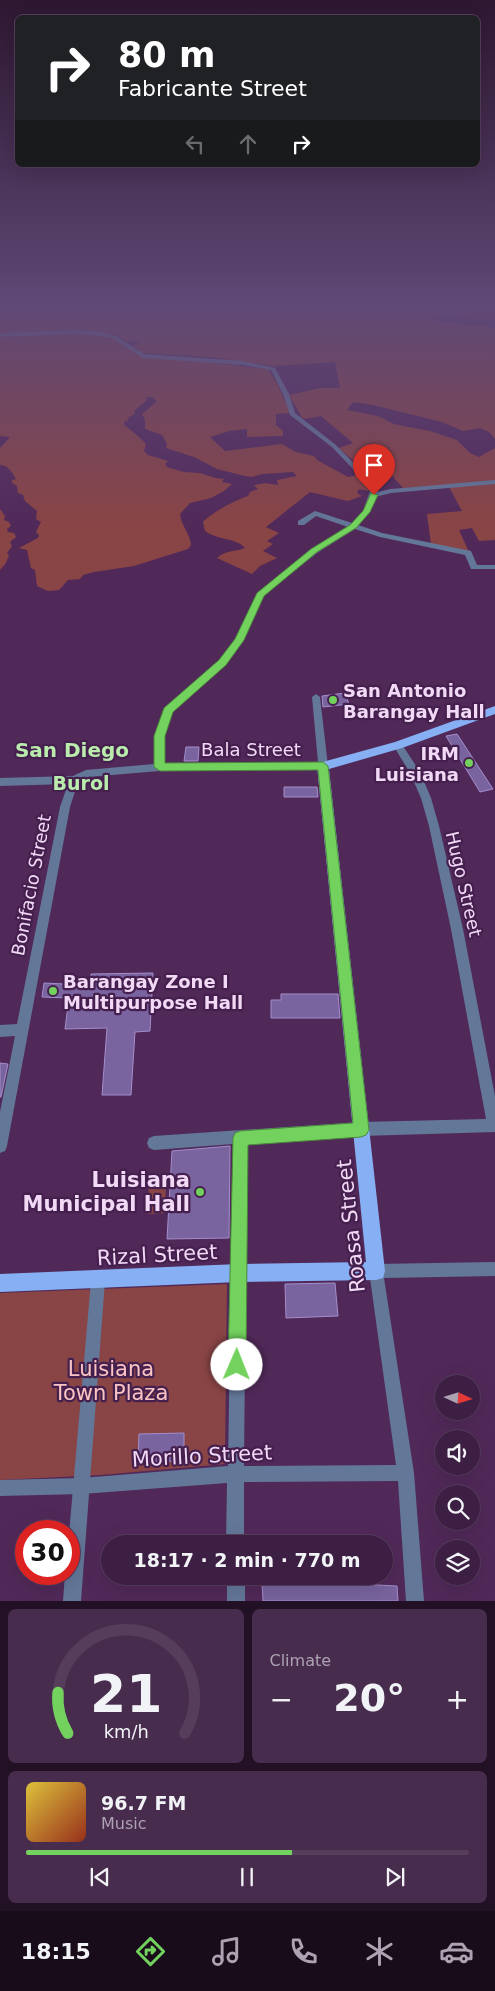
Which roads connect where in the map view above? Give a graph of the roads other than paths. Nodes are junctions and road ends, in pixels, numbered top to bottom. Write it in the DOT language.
graph roads {
  1 [pos="278,379"];
  2 [pos="495,482"];
  3 [pos="374,495"];
  4 [pos="301,523"];
  5 [pos="353,526"];
  6 [pos="495,567"];
  7 [pos="316,697"];
  8 [pos="495,710"];
  9 [pos="398,744"];
  10 [pos="323,766"];
  11 [pos="160,767"];
  12 [pos="74,780"];
  13 [pos="0,782"];
  14 [pos="23,1030"];
  15 [pos="0,1031"];
  16 [pos="495,1126"];
  17 [pos="361,1130"];
  18 [pos="240,1138"];
  19 [pos="154,1142"];
  20 [pos="0,1146"];
  21 [pos="495,1270"];
  22 [pos="376,1271"];
  23 [pos="239,1273"];
  24 [pos="98,1280"];
  25 [pos="0,1283"];
  26 [pos="406,1473"];
  27 [pos="235,1474"];
  28 [pos="82,1486"];
  29 [pos="0,1488"];
  30 [pos="236,1535"];
  31 [pos="236,1585"];
  32 [pos="72,1601"];
  33 [pos="236,1601"];
  34 [pos="414,1601"];
  1 -- 3 [label="street"];
  2 -- 3 [label="street"];
  3 -- 5 [label="street"];
  4 -- 5 [label="street"];
  5 -- 6 [label="street"];
  5 -- 11 [label="street"];
  7 -- 10 [label="street, Roasa Street"];
  8 -- 9 [label="main road, Bala Street"];
  9 -- 10 [label="main road, Bala Street"];
  9 -- 16 [label="street, Hugo Street"];
  10 -- 11 [label="street, Bala Street"];
  10 -- 17 [label="main road, Roasa Street"];
  11 -- 12 [label="street, Bala Street"];
  12 -- 13 [label="street, Bala Street"];
  12 -- 14 [label="street, Bonifacio Street"];
  14 -- 15 [label="street"];
  14 -- 20 [label="street, Bonifacio Street"];
  16 -- 17 [label="street"];
  17 -- 18 [label="street"];
  17 -- 22 [label="main road, Roasa Street"];
  18 -- 19 [label="street"];
  18 -- 23 [label="street"];
  21 -- 22 [label="street"];
  22 -- 23 [label="main road, Rizal Street"];
  22 -- 26 [label="street, Roasa Street"];
  23 -- 24 [label="main road, Rizal Street"];
  23 -- 27 [label="street"];
  24 -- 25 [label="main road, Rizal Street"];
  24 -- 28 [label="street"];
  26 -- 27 [label="street, Morillo Street"];
  26 -- 34 [label="street, Roasa Street"];
  27 -- 28 [label="street, Morillo Street"];
  27 -- 30 [label="street"];
  28 -- 29 [label="street, Morillo Street"];
  28 -- 32 [label="street"];
  31 -- 33 [label="street"];
}
